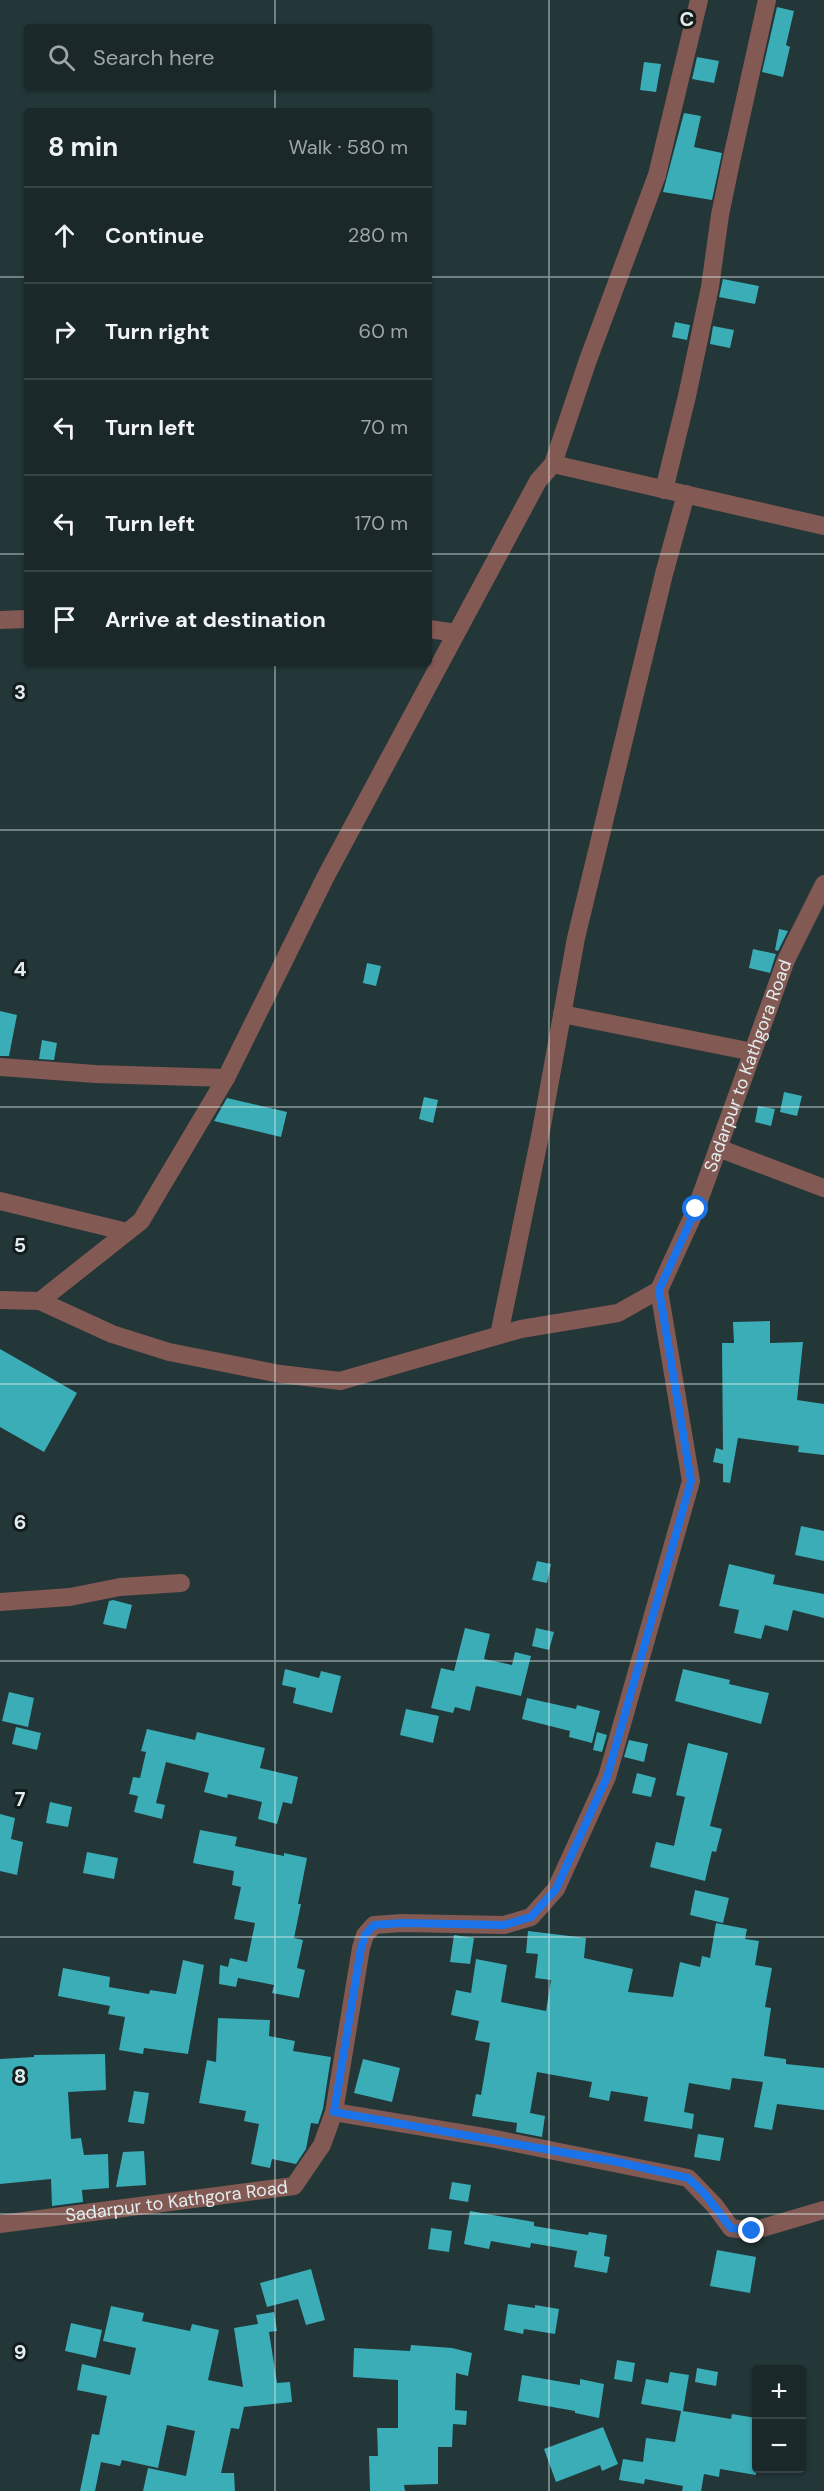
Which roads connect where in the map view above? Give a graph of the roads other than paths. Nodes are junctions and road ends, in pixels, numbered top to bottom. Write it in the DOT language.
graph roads {
  1 [pos="699,0"];
  2 [pos="767,0"];
  3 [pos="553,464"];
  4 [pos="664,490"];
  5 [pos="686,494"];
  6 [pos="824,526"];
  7 [pos="24,619"];
  8 [pos="0,620"];
  9 [pos="432,629"];
  10 [pos="456,633"];
  11 [pos="824,884"];
  12 [pos="562,1014"];
  13 [pos="753,1052"];
  14 [pos="0,1067"];
  15 [pos="226,1078"];
  16 [pos="718,1148"];
  17 [pos="824,1188"];
  18 [pos="0,1201"];
  19 [pos="127,1232"];
  20 [pos="659,1290"];
  21 [pos="0,1300"];
  22 [pos="40,1301"];
  23 [pos="499,1335"];
  24 [pos="181,1583"];
  25 [pos="0,1602"];
  26 [pos="334,2112"];
  27 [pos="824,2210"];
  28 [pos="0,2224"];
  1 -- 3 [label="street"];
  2 -- 4 [label="street"];
  3 -- 4 [label="street"];
  3 -- 10 [label="street"];
  4 -- 5 [label="street"];
  5 -- 6 [label="street"];
  5 -- 12 [label="street"];
  7 -- 8 [label="street"];
  9 -- 10 [label="street"];
  10 -- 15 [label="street"];
  11 -- 13 [label="street, Sadarpur to Kathgora Road"];
  12 -- 13 [label="street"];
  12 -- 23 [label="street"];
  13 -- 16 [label="street, Sadarpur to Kathgora Road"];
  14 -- 15 [label="street"];
  15 -- 19 [label="street"];
  16 -- 17 [label="street"];
  16 -- 20 [label="street, Sadarpur to Kathgora Road"];
  18 -- 19 [label="street"];
  19 -- 22 [label="street"];
  20 -- 23 [label="street"];
  20 -- 26 [label="street, Sadarpur to Kathgora Road"];
  21 -- 22 [label="street"];
  22 -- 23 [label="street"];
  24 -- 25 [label="street"];
  26 -- 27 [label="street"];
  26 -- 28 [label="street, Sadarpur to Kathgora Road"];
}
